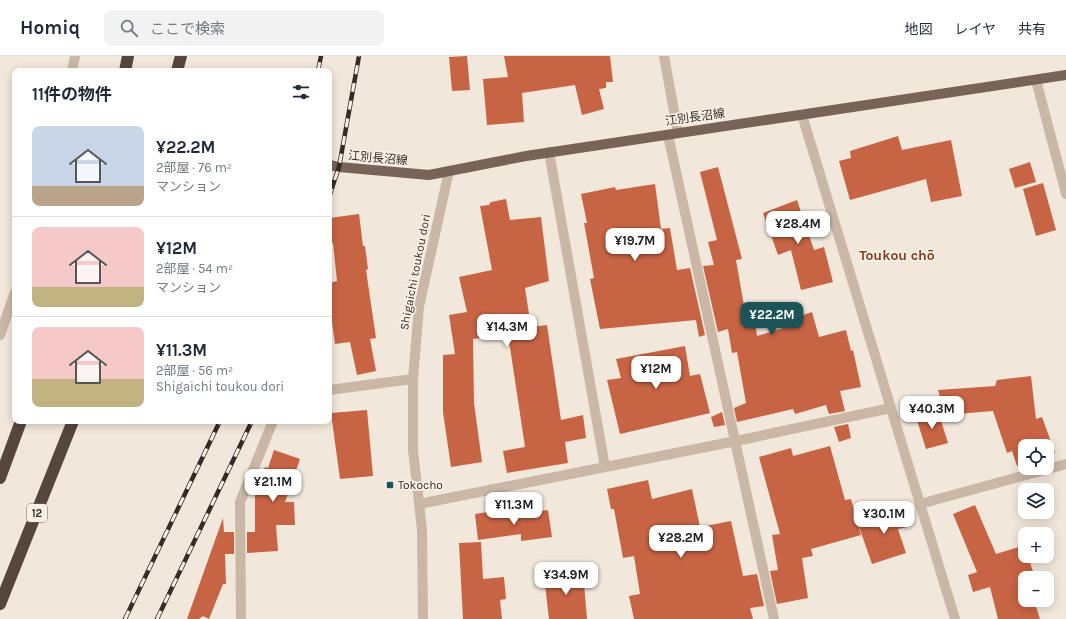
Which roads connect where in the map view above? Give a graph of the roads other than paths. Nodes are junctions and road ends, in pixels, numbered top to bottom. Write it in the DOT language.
graph roads {
  1 [pos="75,56"];
  2 [pos="128,56"];
  3 [pos="181,56"];
  4 [pos="664,56"];
  5 [pos="73,68"];
  6 [pos="126,68"];
  7 [pos="178,68"];
  8 [pos="1066,75"];
  9 [pos="1036,80"];
  10 [pos="802,114"];
  11 [pos="673,134"];
  12 [pos="549,152"];
  13 [pos="332,166"];
  14 [pos="449,171"];
  15 [pos="1066,194"];
  16 [pos="12,301"];
  17 [pos="0,335"];
  18 [pos="413,379"];
  19 [pos="332,390"];
  20 [pos="891,408"];
  21 [pos="20,424"];
  22 [pos="72,424"];
  23 [pos="272,424"];
  24 [pos="736,441"];
  25 [pos="1066,464"];
  26 [pos="605,467"];
  27 [pos="0,478"];
  28 [pos="419,504"];
  29 [pos="920,504"];
  30 [pos="0,604"];
  31 [pos="241,619"];
  32 [pos="423,619"];
  33 [pos="774,619"];
  34 [pos="955,619"];
  1 -- 5 [label="street"];
  2 -- 6 [label="highway"];
  3 -- 7 [label="highway"];
  4 -- 11 [label="street"];
  8 -- 9 [label="main road, 江別長沼線"];
  9 -- 10 [label="main road, 江別長沼線"];
  9 -- 15 [label="street"];
  10 -- 11 [label="main road, 江別長沼線"];
  10 -- 20 [label="street"];
  11 -- 12 [label="main road, 江別長沼線"];
  11 -- 24 [label="street"];
  12 -- 14 [label="main road, 江別長沼線"];
  12 -- 26 [label="street"];
  13 -- 14 [label="main road, 江別長沼線"];
  14 -- 18 [label="street, Shigaichi toukou dori"];
  16 -- 17 [label="street"];
  18 -- 19 [label="street"];
  18 -- 28 [label="street, Shigaichi toukou dori"];
  20 -- 24 [label="street"];
  20 -- 29 [label="street"];
  21 -- 27 [label="highway"];
  22 -- 30 [label="highway, 12"];
  23 -- 31 [label="street"];
  24 -- 26 [label="street"];
  24 -- 33 [label="street"];
  25 -- 29 [label="street"];
  26 -- 28 [label="street"];
  28 -- 32 [label="street, Shigaichi toukou dori"];
  29 -- 34 [label="street"];
}
